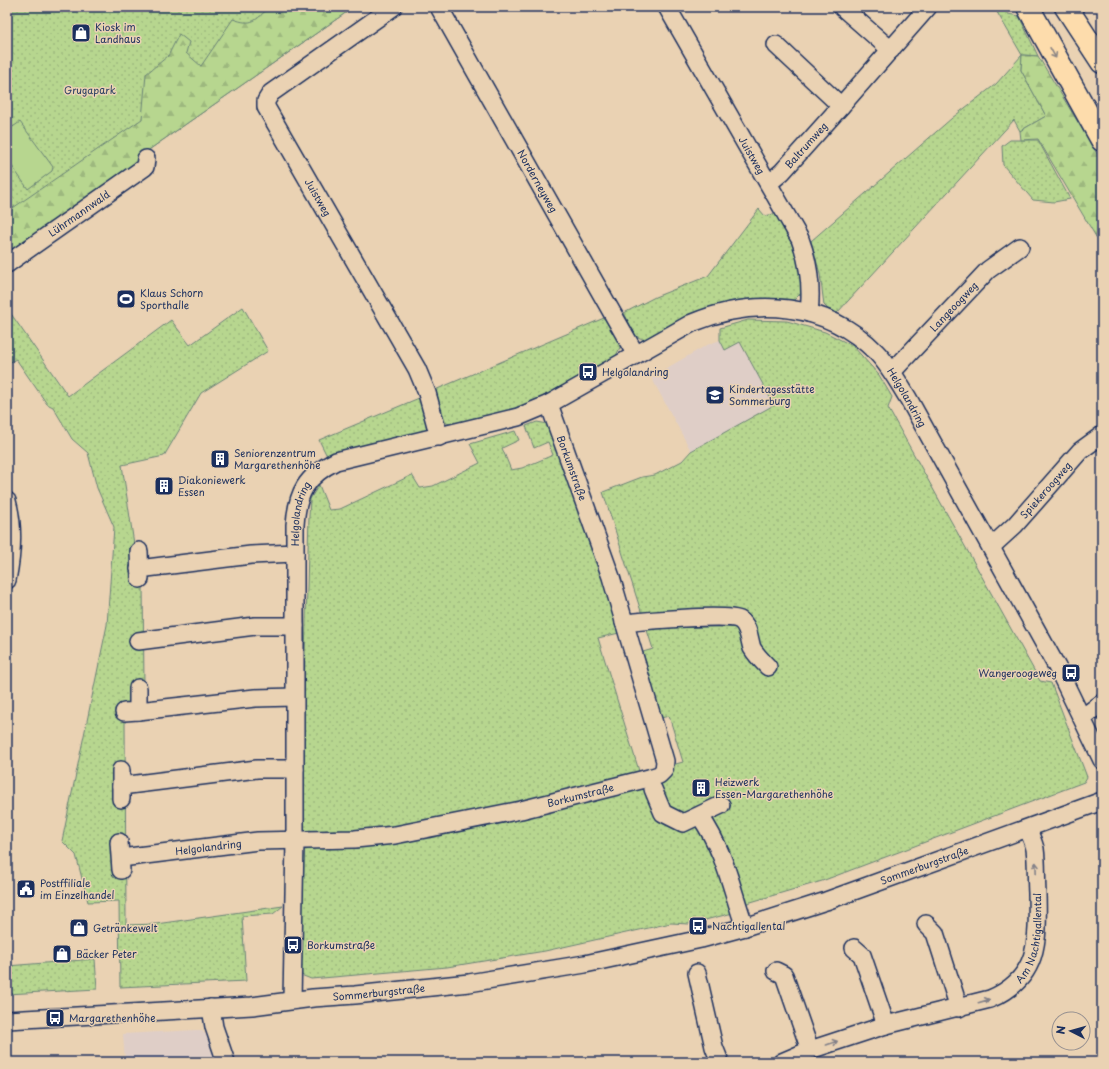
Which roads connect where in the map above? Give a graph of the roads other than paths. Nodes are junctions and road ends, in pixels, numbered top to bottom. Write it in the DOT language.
graph roads {
  1 [pos="394,7"];
  2 [pos="439,7"];
  3 [pos="667,7"];
  4 [pos="842,7"];
  5 [pos="928,7"];
  6 [pos="1028,7"];
  7 [pos="1066,7"];
  8 [pos="1075,7"];
  9 [pos="776,45"];
  10 [pos="891,50"];
  11 [pos="1102,61"];
  12 [pos="841,106"];
  13 [pos="1102,140"];
  14 [pos="146,159"];
  15 [pos="769,183"];
  16 [pos="1020,248"];
  17 [pos="7,264"];
  18 [pos="809,313"];
  19 [pos="636,355"];
  20 [pos="892,372"];
  21 [pos="549,404"];
  22 [pos="1102,434"];
  23 [pos="439,438"];
  24 [pos="7,501"];
  25 [pos="991,548"];
  26 [pos="138,551"];
  27 [pos="295,553"];
  28 [pos="7,580"];
  29 [pos="624,623"];
  30 [pos="295,626"];
  31 [pos="138,640"];
  32 [pos="768,667"];
  33 [pos="138,688"];
  34 [pos="294,697"];
  35 [pos="1102,703"];
  36 [pos="1082,717"];
  37 [pos="1102,760"];
  38 [pos="295,769"];
  39 [pos="121,785"];
  40 [pos="653,789"];
  41 [pos="1102,801"];
  42 [pos="721,805"];
  43 [pos="700,816"];
  44 [pos="1028,829"];
  45 [pos="295,841"];
  46 [pos="120,857"];
  47 [pos="926,924"];
  48 [pos="745,927"];
  49 [pos="854,948"];
  50 [pos="776,971"];
  51 [pos="697,973"];
  52 [pos="292,1000"];
  53 [pos="211,1008"];
  54 [pos="959,1008"];
  55 [pos="7,1020"];
  56 [pos="886,1025"];
  57 [pos="810,1050"];
  58 [pos="226,1062"];
  59 [pos="720,1062"];
  60 [pos="782,1062"];
  1 -- 23 [label="street, Juistweg"];
  2 -- 19 [label="street, Norderneyweg"];
  3 -- 15 [label="street, Juistweg"];
  4 -- 10 [label="street"];
  5 -- 10 [label="street, Baltrumweg"];
  6 -- 13 [label="main road, one-way"];
  7 -- 11 [label="main road"];
  8 -- 11 [label="main road"];
  9 -- 12 [label="street"];
  10 -- 12 [label="street, Baltrumweg"];
  12 -- 15 [label="street, Baltrumweg"];
  14 -- 17 [label="street, Lührmannwald"];
  15 -- 18 [label="street, Juistweg"];
  16 -- 20 [label="street, Langeoogweg"];
  18 -- 19 [label="street, Helgolandring"];
  18 -- 20 [label="street, Helgolandring"];
  19 -- 21 [label="street, Helgolandring"];
  20 -- 25 [label="street, Helgolandring"];
  21 -- 23 [label="street, Helgolandring"];
  21 -- 29 [label="street, Borkumstraße"];
  22 -- 25 [label="street, Spiekeroogweg"];
  23 -- 27 [label="street, Helgolandring"];
  24 -- 28 [label="street"];
  25 -- 36 [label="street, Helgolandring"];
  26 -- 27 [label="street, Helgolandring"];
  27 -- 30 [label="street, Helgolandring"];
  29 -- 32 [label="street"];
  29 -- 45 [label="street, Borkumstraße"];
  30 -- 31 [label="street"];
  30 -- 34 [label="street, Helgolandring"];
  33 -- 34 [label="street"];
  34 -- 38 [label="street, Helgolandring"];
  35 -- 36 [label="street"];
  36 -- 37 [label="street, Helgolandring"];
  38 -- 39 [label="street"];
  38 -- 45 [label="street, Helgolandring"];
  40 -- 43 [label="street"];
  41 -- 44 [label="street, Sommerburgstraße"];
  42 -- 43 [label="street"];
  43 -- 48 [label="street"];
  44 -- 48 [label="street, Sommerburgstraße"];
  54 -- 44 [label="street, Am Nachtigallental, one-way"];
  45 -- 46 [label="street, Helgolandring"];
  45 -- 52 [label="street, Helgolandring"];
  47 -- 54 [label="street"];
  48 -- 52 [label="street, Sommerburgstraße"];
  49 -- 56 [label="street"];
  50 -- 57 [label="street"];
  51 -- 59 [label="street"];
  52 -- 53 [label="street, Sommerburgstraße"];
  53 -- 55 [label="street, Sommerburgstraße"];
  53 -- 58 [label="street"];
  54 -- 56 [label="street, Am Nachtigallental"];
  57 -- 56 [label="street, Am Nachtigallental, one-way"];
  57 -- 60 [label="street, Am Nachtigallental"];
}
